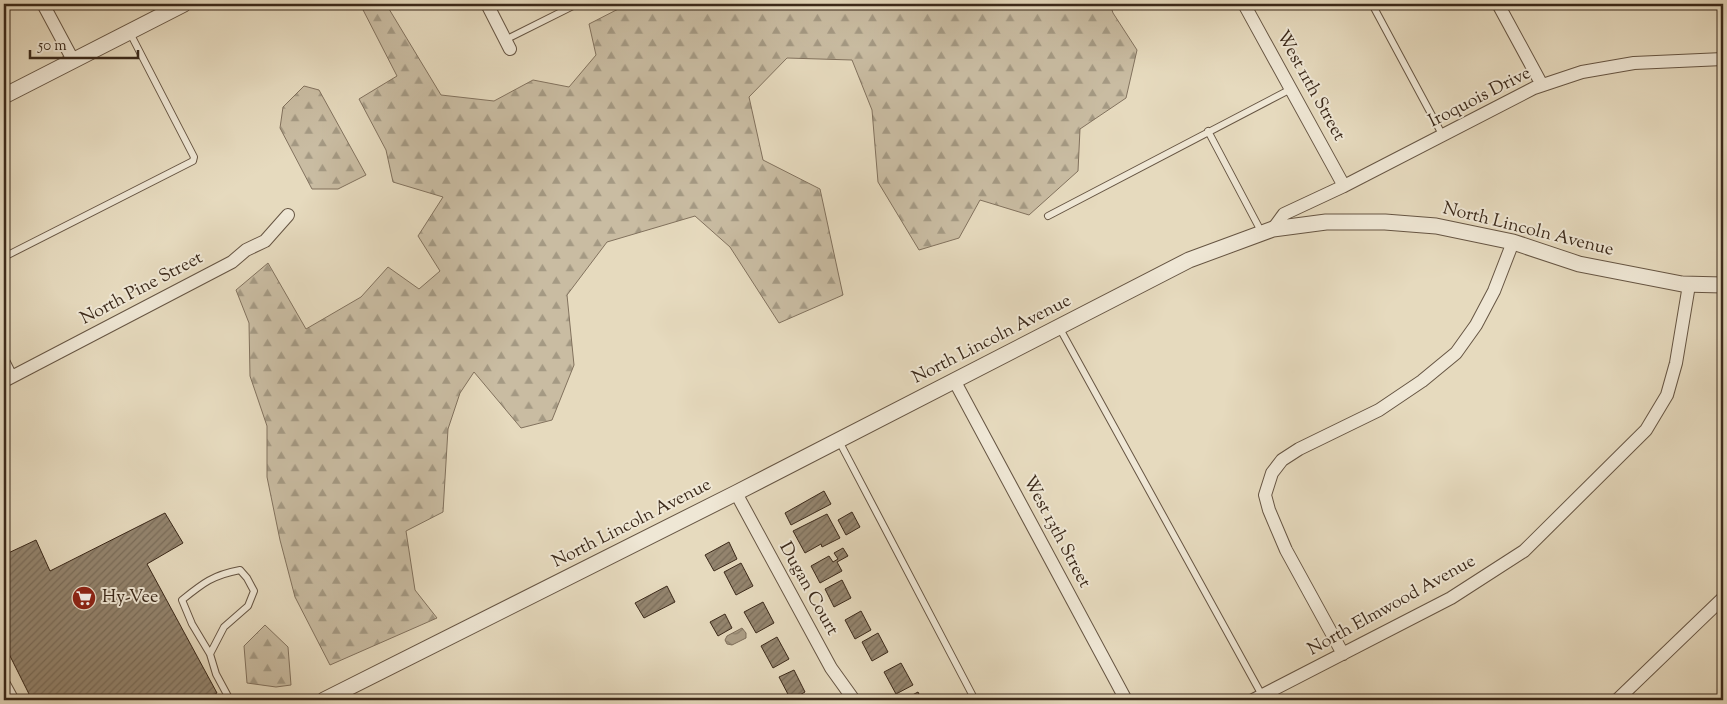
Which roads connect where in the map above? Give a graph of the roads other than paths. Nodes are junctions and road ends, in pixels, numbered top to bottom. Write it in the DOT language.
graph roads {
  1 [pos="43,4"];
  2 [pos="184,4"];
  3 [pos="486,4"];
  4 [pos="578,4"];
  5 [pos="1244,4"];
  6 [pos="1372,4"];
  7 [pos="1498,4"];
  8 [pos="129,32"];
  9 [pos="507,44"];
  10 [pos="1723,59"];
  11 [pos="73,60"];
  12 [pos="1542,85"];
  13 [pos="1291,89"];
  14 [pos="4,96"];
  15 [pos="1208,131"];
  16 [pos="1443,136"];
  17 [pos="1344,186"];
  18 [pos="288,215"];
  19 [pos="1048,216"];
  20 [pos="1267,231"];
  21 [pos="1514,242"];
  22 [pos="4,257"];
  23 [pos="1690,285"];
  24 [pos="1723,285"];
  25 [pos="1058,326"];
  26 [pos="4,363"];
  27 [pos="8,379"];
  28 [pos="954,380"];
  29 [pos="838,440"];
  30 [pos="736,493"];
  31 [pos="1723,598"];
  32 [pos="210,654"];
  33 [pos="1343,654"];
  34 [pos="4,678"];
  35 [pos="1260,699"];
  36 [pos="16,700"];
  37 [pos="230,700"];
  38 [pos="324,700"];
  39 [pos="854,700"];
  40 [pos="975,700"];
  41 [pos="1126,700"];
  42 [pos="1617,700"];
  1 -- 11 [label="street"];
  2 -- 8 [label="street"];
  3 -- 9 [label="street"];
  4 -- 9 [label="lane"];
  5 -- 13 [label="street, West 11th Street"];
  6 -- 16 [label="lane"];
  7 -- 12 [label="street"];
  8 -- 11 [label="street"];
  8 -- 22 [label="lane"];
  10 -- 12 [label="street, Iroquois Drive"];
  11 -- 14 [label="street"];
  12 -- 16 [label="street, Iroquois Drive"];
  13 -- 15 [label="lane"];
  13 -- 17 [label="street, West 11th Street"];
  15 -- 19 [label="lane"];
  15 -- 20 [label="lane"];
  16 -- 17 [label="street, Iroquois Drive"];
  17 -- 20 [label="street, Iroquois Drive"];
  18 -- 27 [label="street, North Pine Street"];
  20 -- 21 [label="street, North Lincoln Avenue"];
  20 -- 25 [label="street, North Lincoln Avenue"];
  21 -- 23 [label="street, North Lincoln Avenue"];
  21 -- 33 [label="street"];
  23 -- 24 [label="street, North Lincoln Avenue"];
  23 -- 33 [label="street, North Elmwood Avenue"];
  25 -- 28 [label="street, North Lincoln Avenue"];
  25 -- 35 [label="lane"];
  26 -- 27 [label="street"];
  28 -- 29 [label="street, North Lincoln Avenue"];
  28 -- 41 [label="street, West 13th Street"];
  29 -- 30 [label="street, North Lincoln Avenue"];
  29 -- 40 [label="lane"];
  30 -- 38 [label="street, North Lincoln Avenue"];
  30 -- 39 [label="street, Dugan Court"];
  31 -- 42 [label="street"];
  32 -- 32 [label="lane"];
  32 -- 37 [label="lane"];
  33 -- 35 [label="street, North Elmwood Avenue"];
  34 -- 36 [label="lane"];
}
